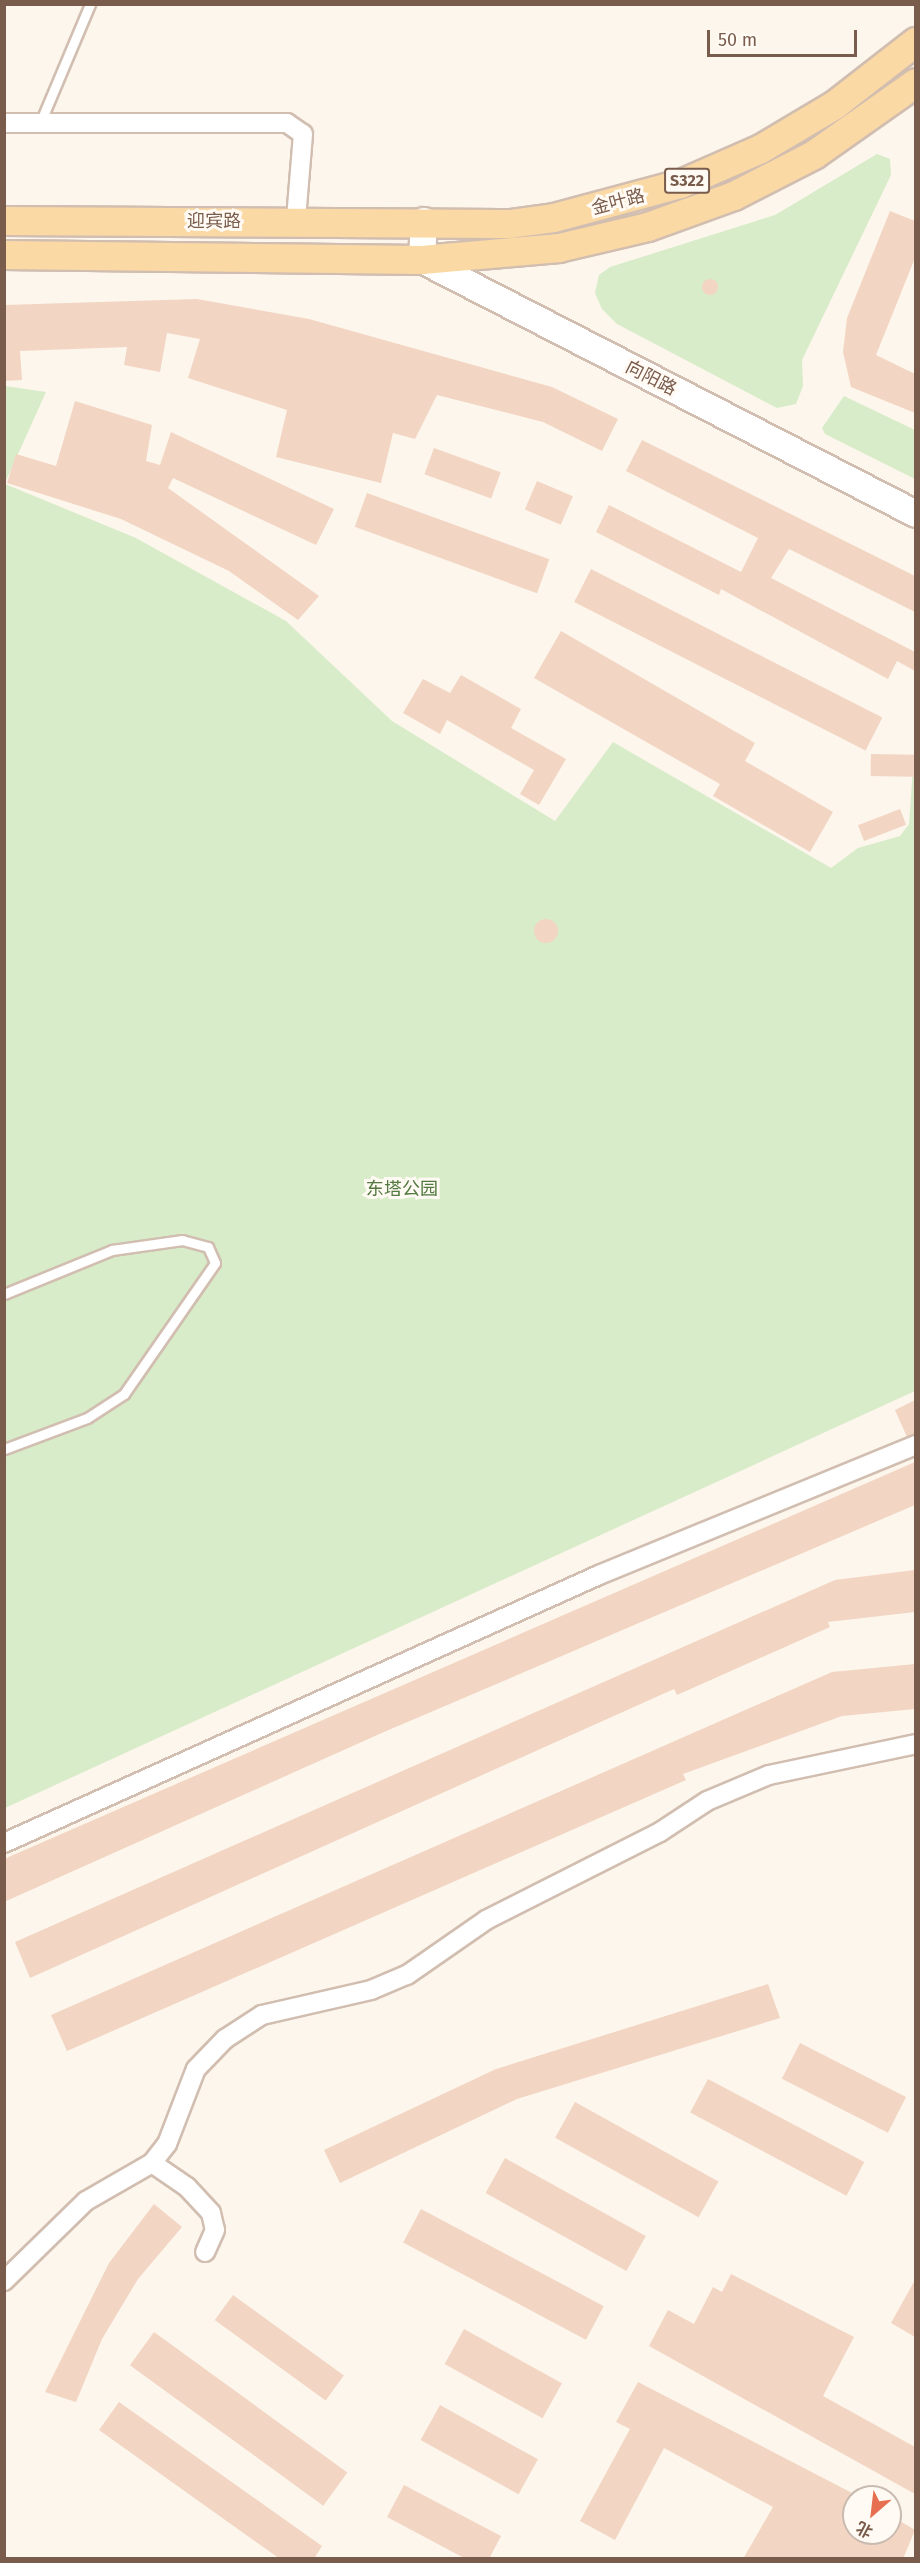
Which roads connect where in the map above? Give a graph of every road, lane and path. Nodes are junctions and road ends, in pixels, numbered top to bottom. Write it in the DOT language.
graph roads {
  1 [pos="90,4"];
  2 [pos="915,42"];
  3 [pos="915,83"];
  4 [pos="4,123"];
  5 [pos="40,123"];
  6 [pos="296,220"];
  7 [pos="424,220"];
  8 [pos="4,221"];
  9 [pos="4,255"];
  10 [pos="422,260"];
  11 [pos="915,513"];
  12 [pos="4,1294"];
  13 [pos="915,1445"];
  14 [pos="4,1449"];
  15 [pos="915,1744"];
  16 [pos="4,1843"];
  17 [pos="152,2163"];
  18 [pos="205,2252"];
  19 [pos="4,2281"];
  1 -- 5 [label="lane"];
  2 -- 7 [label="main road, 金叶路 / S322"];
  3 -- 10 [label="main road, 金叶路 / S322"];
  4 -- 5 [label="street"];
  5 -- 6 [label="street"];
  6 -- 7 [label="main road, 迎宾路 / S322"];
  6 -- 8 [label="main road, 迎宾路 / S322"];
  7 -- 10 [label="main road"];
  9 -- 10 [label="main road, 迎宾路 / S322"];
  10 -- 11 [label="main road, 向阳路"];
  12 -- 14 [label="lane"];
  13 -- 16 [label="street"];
  15 -- 17 [label="street"];
  17 -- 18 [label="street"];
  17 -- 19 [label="street"];
}
